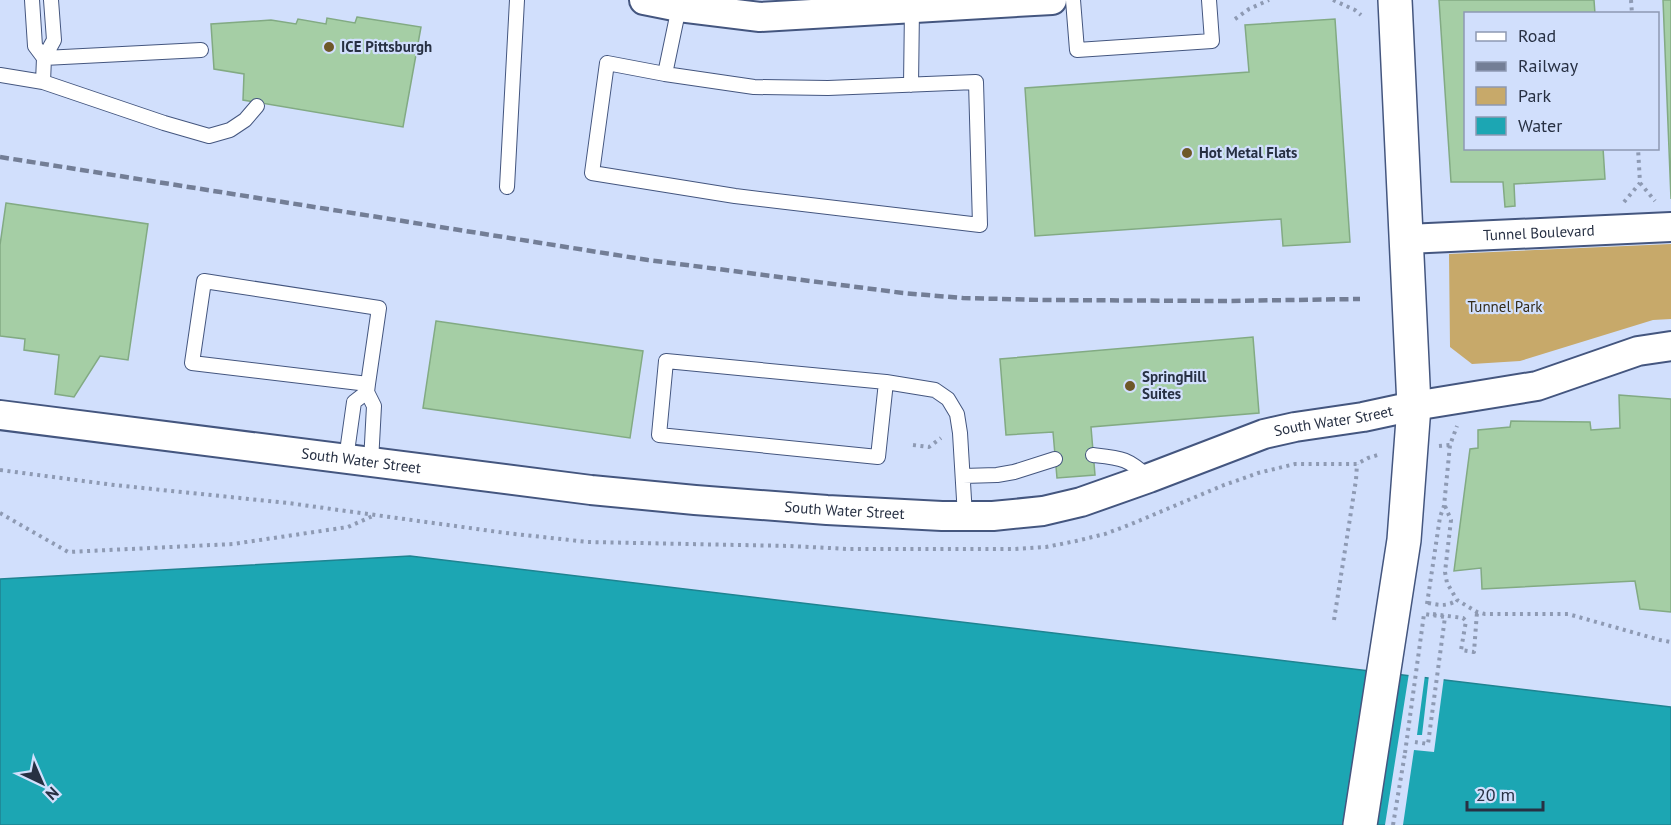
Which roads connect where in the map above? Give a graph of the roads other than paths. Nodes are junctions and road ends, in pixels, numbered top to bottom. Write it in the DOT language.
graph roads {
  1 [pos="32,0"];
  2 [pos="51,0"];
  3 [pos="517,0"];
  4 [pos="644,0"];
  5 [pos="1052,0"];
  6 [pos="1073,0"];
  7 [pos="1209,0"];
  8 [pos="1395,0"];
  9 [pos="986,2"];
  10 [pos="679,8"];
  11 [pos="912,8"];
  12 [pos="201,50"];
  13 [pos="44,58"];
  14 [pos="665,74"];
  15 [pos="0,75"];
  16 [pos="43,82"];
  17 [pos="911,85"];
  18 [pos="257,106"];
  19 [pos="507,187"];
  20 [pos="1665,217"];
  21 [pos="1407,239"];
  22 [pos="1671,346"];
  23 [pos="886,382"];
  24 [pos="367,388"];
  25 [pos="1414,406"];
  26 [pos="0,415"];
  27 [pos="1093,455"];
  28 [pos="1055,459"];
  29 [pos="358,461"];
  30 [pos="963,476"];
  31 [pos="1149,478"];
  32 [pos="965,516"];
  33 [pos="1360,825"];
  1 -- 13 [label="lane"];
  2 -- 13 [label="lane"];
  3 -- 19 [label="lane"];
  4 -- 10 [label="street"];
  5 -- 9 [label="street"];
  6 -- 7 [label="lane"];
  8 -- 21 [label="main road"];
  9 -- 11 [label="street"];
  10 -- 11 [label="street"];
  10 -- 14 [label="lane"];
  11 -- 17 [label="lane"];
  12 -- 13 [label="lane"];
  13 -- 16 [label="lane"];
  14 -- 17 [label="lane"];
  14 -- 17 [label="lane"];
  15 -- 16 [label="lane"];
  16 -- 18 [label="lane"];
  20 -- 21 [label="street, Tunnel Boulevard"];
  21 -- 25 [label="main road"];
  22 -- 25 [label="street, South Water Street"];
  23 -- 23 [label="lane"];
  23 -- 30 [label="lane"];
  24 -- 24 [label="lane"];
  24 -- 29 [label="lane"];
  24 -- 29 [label="lane"];
  25 -- 31 [label="street, South Water Street"];
  25 -- 33 [label="main road"];
  26 -- 29 [label="street, South Water Street"];
  27 -- 31 [label="lane"];
  28 -- 30 [label="lane"];
  29 -- 32 [label="street, South Water Street"];
  30 -- 32 [label="lane"];
  31 -- 32 [label="street, South Water Street"];
}
